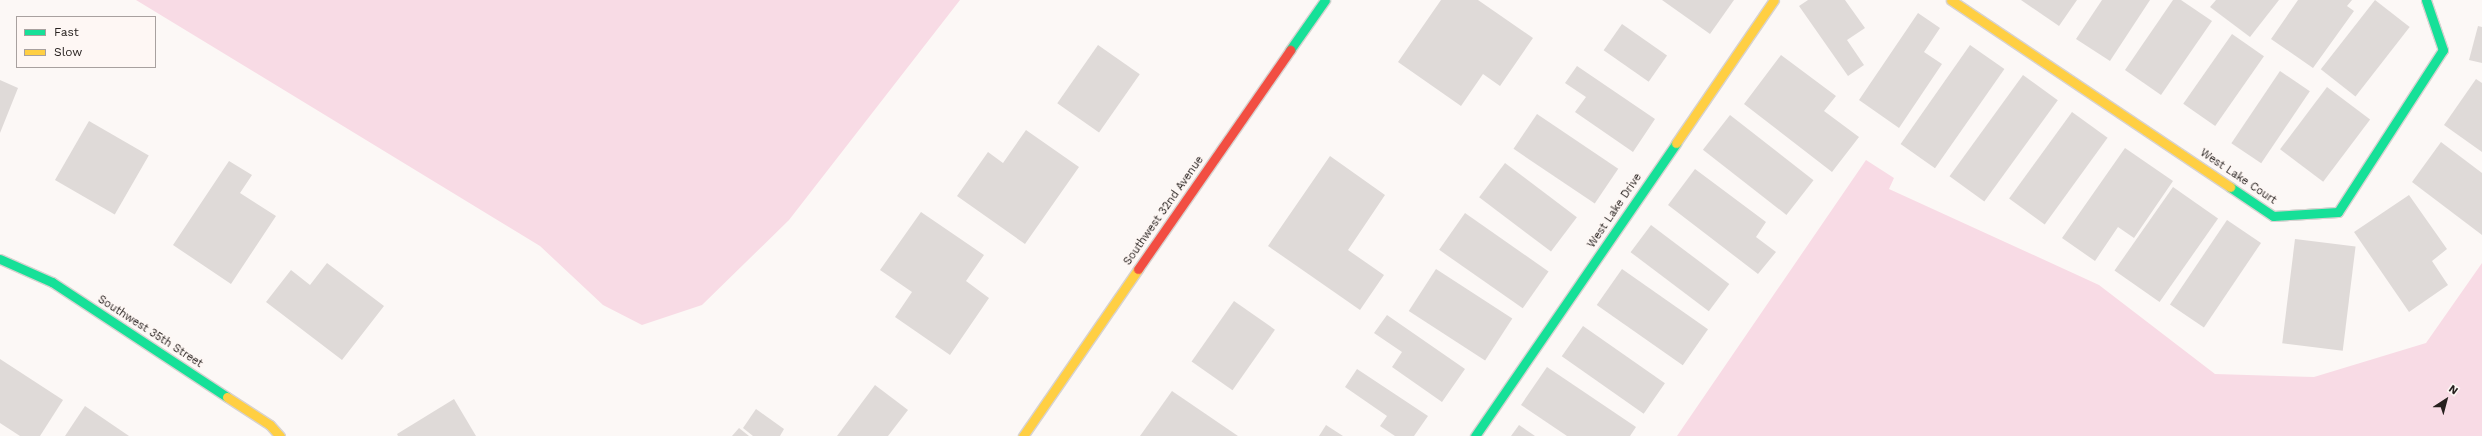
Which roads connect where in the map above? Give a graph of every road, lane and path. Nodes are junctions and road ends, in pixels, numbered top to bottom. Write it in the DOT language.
graph roads {
  1 [pos="1325,0"];
  2 [pos="1774,0"];
  3 [pos="1951,0"];
  4 [pos="2426,0"];
  5 [pos="0,259"];
  6 [pos="280,436"];
  7 [pos="1023,436"];
  8 [pos="1475,436"];
  1 -- 7 [label="street, Southwest 32nd Avenue"];
  2 -- 8 [label="street, West Lake Drive"];
  3 -- 4 [label="street, West Lake Court"];
  5 -- 6 [label="street, Southwest 35th Street"];
}
